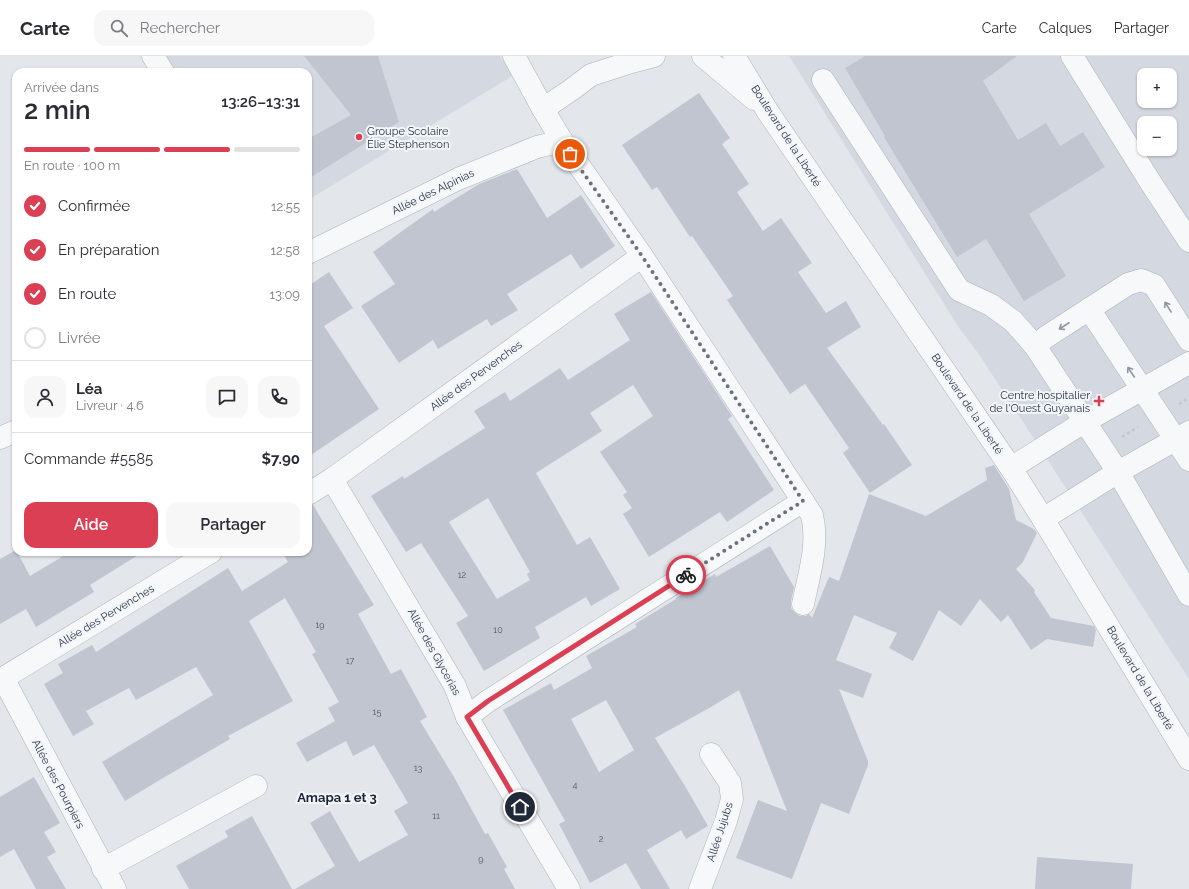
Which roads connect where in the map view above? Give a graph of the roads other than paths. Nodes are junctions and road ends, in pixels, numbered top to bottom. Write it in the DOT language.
graph roads {
  1 [pos="153,56"];
  2 [pos="514,56"];
  3 [pos="654,56"];
  4 [pos="703,56"];
  5 [pos="734,56"];
  6 [pos="1072,56"];
  7 [pos="160,68"];
  8 [pos="822,80"];
  9 [pos="543,109"];
  10 [pos="768,112"];
  11 [pos="562,141"];
  12 [pos="1189,241"];
  13 [pos="312,251"];
  14 [pos="642,256"];
  15 [pos="1089,309"];
  16 [pos="1189,340"];
  17 [pos="1035,346"];
  18 [pos="1189,363"];
  19 [pos="1142,389"];
  20 [pos="1084,422"];
  21 [pos="12,433"];
  22 [pos="1182,436"];
  23 [pos="0,438"];
  24 [pos="1189,460"];
  25 [pos="1011,468"];
  26 [pos="1118,472"];
  27 [pos="332,479"];
  28 [pos="312,492"];
  29 [pos="803,501"];
  30 [pos="1043,519"];
  31 [pos="204,556"];
  32 [pos="1189,595"];
  33 [pos="803,604"];
  34 [pos="1,679"];
  35 [pos="467,717"];
  36 [pos="711,754"];
  37 [pos="1189,759"];
  38 [pos="256,786"];
  39 [pos="103,869"];
  40 [pos="114,889"];
  41 [pos="568,889"];
  42 [pos="700,889"];
  1 -- 7 [label="street"];
  2 -- 9 [label="street"];
  3 -- 9 [label="street"];
  4 -- 10 [label="street"];
  5 -- 10 [label="street, Boulevard de la Liberté"];
  6 -- 12 [label="street"];
  8 -- 17 [label="street"];
  9 -- 11 [label="street"];
  10 -- 25 [label="street, Boulevard de la Liberté"];
  11 -- 13 [label="street, Allée des Alpinias"];
  11 -- 14 [label="street"];
  14 -- 27 [label="street, Allée des Pervenches"];
  14 -- 29 [label="street"];
  16 -- 15 [label="street, one-way"];
  15 -- 17 [label="street, one-way"];
  19 -- 15 [label="street, one-way"];
  17 -- 20 [label="street"];
  18 -- 19 [label="street"];
  19 -- 20 [label="street"];
  19 -- 22 [label="street"];
  20 -- 25 [label="street"];
  20 -- 26 [label="street"];
  21 -- 23 [label="street"];
  22 -- 24 [label="street"];
  22 -- 26 [label="street"];
  25 -- 30 [label="street, Boulevard de la Liberté"];
  26 -- 30 [label="street"];
  26 -- 32 [label="street"];
  27 -- 28 [label="street, Allée des Pervenches"];
  27 -- 35 [label="street, Allée des Glycerias"];
  29 -- 33 [label="street"];
  29 -- 35 [label="street"];
  30 -- 37 [label="street, Boulevard de la Liberté"];
  31 -- 34 [label="street, Allée des Pervenches"];
  34 -- 39 [label="street, Allée des Pourpiers"];
  35 -- 41 [label="street, Allée des Glycerias"];
  36 -- 42 [label="street, Allée Jujubs"];
  38 -- 39 [label="street"];
  39 -- 40 [label="street, Allée des Pourpiers"];
}
